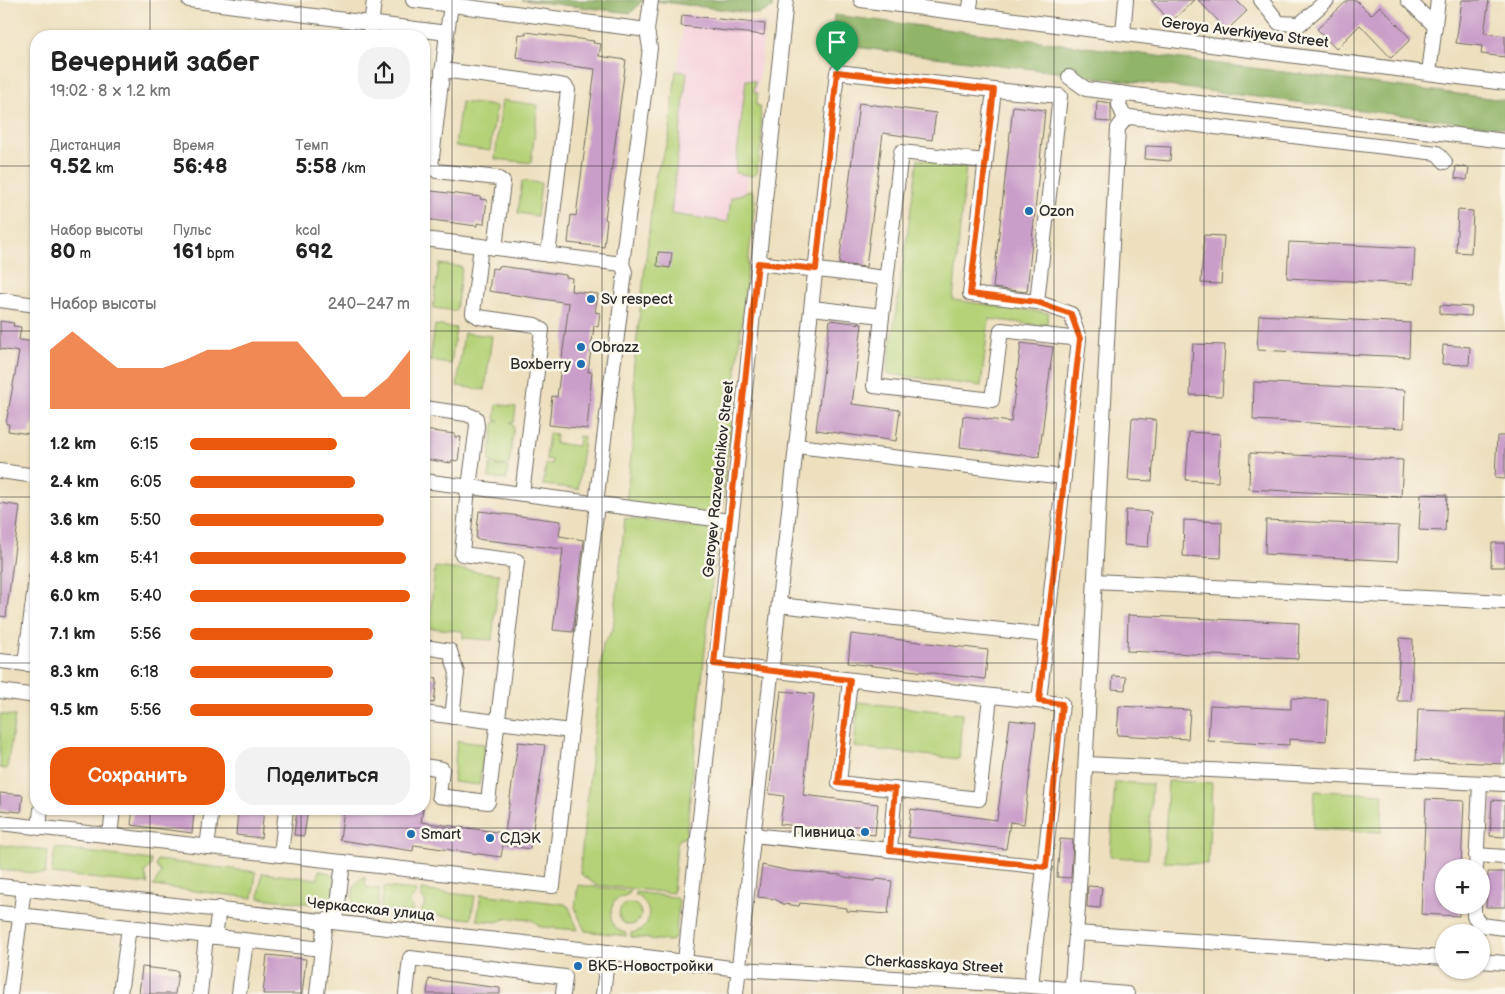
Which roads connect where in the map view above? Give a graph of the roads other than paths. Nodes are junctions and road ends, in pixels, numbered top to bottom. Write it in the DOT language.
graph roads {
  1 [pos="189,0"];
  2 [pos="374,0"];
  3 [pos="413,0"];
  4 [pos="651,0"];
  5 [pos="786,0"];
  6 [pos="861,0"];
  7 [pos="1126,0"];
  8 [pos="1260,0"];
  9 [pos="1327,0"];
  10 [pos="1408,0"];
  11 [pos="1438,0"];
  12 [pos="451,5"];
  13 [pos="970,7"];
  14 [pos="1435,26"];
  15 [pos="370,30"];
  16 [pos="647,30"];
  17 [pos="430,32"];
  18 [pos="447,33"];
  19 [pos="1123,33"];
  20 [pos="442,70"];
  21 [pos="1429,73"];
  22 [pos="1069,78"];
  23 [pos="1505,83"];
  24 [pos="994,90"];
  25 [pos="1121,93"];
  26 [pos="1124,119"];
  27 [pos="1505,141"];
  28 [pos="985,161"];
  29 [pos="1445,162"];
  30 [pos="430,241"];
  31 [pos="481,246"];
  32 [pos="495,248"];
  33 [pos="548,255"];
  34 [pos="758,263"];
  35 [pos="622,264"];
  36 [pos="816,269"];
  37 [pos="886,278"];
  38 [pos="0,300"];
  39 [pos="1037,302"];
  40 [pos="30,304"];
  41 [pos="812,308"];
  42 [pos="882,316"];
  43 [pos="1080,339"];
  44 [pos="430,409"];
  45 [pos="796,446"];
  46 [pos="0,471"];
  47 [pos="30,475"];
  48 [pos="1064,477"];
  49 [pos="430,482"];
  50 [pos="468,487"];
  51 [pos="522,494"];
  52 [pos="596,503"];
  53 [pos="730,521"];
  54 [pos="1095,581"];
  55 [pos="1505,602"];
  56 [pos="779,605"];
  57 [pos="1046,635"];
  58 [pos="430,649"];
  59 [pos="0,661"];
  60 [pos="714,664"];
  61 [pos="30,665"];
  62 [pos="772,672"];
  63 [pos="850,680"];
  64 [pos="0,691"];
  65 [pos="30,695"];
  66 [pos="990,696"];
  67 [pos="1039,701"];
  68 [pos="430,714"];
  69 [pos="452,716"];
  70 [pos="498,722"];
  71 [pos="571,731"];
  72 [pos="1086,764"];
  73 [pos="430,767"];
  74 [pos="1480,783"];
  75 [pos="1505,784"];
  76 [pos="895,789"];
  77 [pos="40,815"];
  78 [pos="112,815"];
  79 [pos="211,815"];
  80 [pos="285,815"];
  81 [pos="0,823"];
  82 [pos="39,828"];
  83 [pos="753,835"];
  84 [pos="110,836"];
  85 [pos="207,847"];
  86 [pos="890,850"];
  87 [pos="281,855"];
  88 [pos="1505,857"];
  89 [pos="1476,859"];
  90 [pos="1490,860"];
  91 [pos="343,862"];
  92 [pos="1046,867"];
  93 [pos="0,886"];
  94 [pos="24,888"];
  95 [pos="219,908"];
  96 [pos="0,914"];
  97 [pos="1474,914"];
  98 [pos="20,916"];
  99 [pos="331,921"];
  100 [pos="129,927"];
  101 [pos="1505,928"];
  102 [pos="1076,933"];
  103 [pos="210,937"];
  104 [pos="246,941"];
  105 [pos="322,949"];
  106 [pos="608,952"];
  107 [pos="1435,957"];
  108 [pos="685,961"];
  109 [pos="1490,962"];
  110 [pos="1505,963"];
  111 [pos="738,970"];
  112 [pos="1072,984"];
  113 [pos="1031,986"];
  114 [pos="925,987"];
  115 [pos="10,994"];
  116 [pos="120,994"];
  117 [pos="200,994"];
  118 [pos="239,994"];
  119 [pos="317,994"];
  120 [pos="406,994"];
  121 [pos="563,994"];
  122 [pos="603,994"];
  123 [pos="736,994"];
  124 [pos="1127,994"];
  1 -- 15 [label="street"];
  2 -- 15 [label="street"];
  3 -- 12 [label="street"];
  4 -- 16 [label="street"];
  5 -- 34 [label="street, Geroyev Razvedchikov Street"];
  6 -- 13 [label="street, Geroya Averkiyeva Street"];
  7 -- 19 [label="street"];
  8 -- 9 [label="street"];
  10 -- 14 [label="street"];
  11 -- 14 [label="street"];
  12 -- 16 [label="street"];
  12 -- 18 [label="street"];
  13 -- 19 [label="street, Geroya Averkiyeva Street"];
  14 -- 21 [label="street"];
  16 -- 35 [label="street"];
  17 -- 18 [label="street"];
  18 -- 20 [label="street"];
  19 -- 21 [label="street, Geroya Averkiyeva Street"];
  20 -- 32 [label="street"];
  20 -- 33 [label="street"];
  21 -- 23 [label="street, Geroya Averkiyeva Street"];
  22 -- 25 [label="street"];
  24 -- 28 [label="street"];
  24 -- 36 [label="street"];
  24 -- 39 [label="street"];
  25 -- 26 [label="street"];
  25 -- 27 [label="street"];
  26 -- 29 [label="street"];
  26 -- 54 [label="street"];
  28 -- 37 [label="street"];
  28 -- 39 [label="street"];
  30 -- 31 [label="street"];
  31 -- 32 [label="street"];
  31 -- 51 [label="street"];
  32 -- 33 [label="street"];
  33 -- 35 [label="street"];
  34 -- 36 [label="street"];
  34 -- 53 [label="street, Geroyev Razvedchikov Street"];
  35 -- 52 [label="street"];
  36 -- 37 [label="street"];
  36 -- 41 [label="street"];
  37 -- 42 [label="street"];
  38 -- 40 [label="street"];
  39 -- 43 [label="street"];
  41 -- 42 [label="street"];
  41 -- 45 [label="street"];
  42 -- 43 [label="street"];
  43 -- 48 [label="street"];
  44 -- 50 [label="street"];
  45 -- 48 [label="street"];
  45 -- 56 [label="street"];
  46 -- 47 [label="street"];
  48 -- 57 [label="street"];
  49 -- 50 [label="street"];
  50 -- 51 [label="street"];
  50 -- 70 [label="street"];
  51 -- 52 [label="street"];
  52 -- 53 [label="street"];
  52 -- 71 [label="street"];
  53 -- 60 [label="street, Geroyev Razvedchikov Street"];
  54 -- 55 [label="street"];
  54 -- 72 [label="street"];
  56 -- 57 [label="street"];
  56 -- 62 [label="street"];
  57 -- 67 [label="street"];
  58 -- 69 [label="street"];
  59 -- 61 [label="street"];
  60 -- 62 [label="street"];
  60 -- 108 [label="street, Geroyev Razvedchikov Street"];
  62 -- 63 [label="street"];
  62 -- 83 [label="street"];
  63 -- 66 [label="street"];
  63 -- 76 [label="street"];
  64 -- 65 [label="street"];
  66 -- 67 [label="street"];
  66 -- 76 [label="street"];
  67 -- 92 [label="street"];
  68 -- 69 [label="street"];
  69 -- 70 [label="street"];
  70 -- 71 [label="street"];
  70 -- 73 [label="street"];
  71 -- 91 [label="street"];
  72 -- 74 [label="street"];
  72 -- 102 [label="street"];
  74 -- 75 [label="street"];
  74 -- 89 [label="street"];
  76 -- 86 [label="street"];
  77 -- 82 [label="street"];
  78 -- 84 [label="street"];
  79 -- 85 [label="street"];
  80 -- 87 [label="street"];
  81 -- 82 [label="street"];
  82 -- 84 [label="street"];
  83 -- 86 [label="street"];
  83 -- 111 [label="street"];
  84 -- 85 [label="street"];
  85 -- 87 [label="street"];
  86 -- 92 [label="street"];
  87 -- 91 [label="street"];
  88 -- 90 [label="street"];
  91 -- 99 [label="street"];
  92 -- 113 [label="street"];
  93 -- 94 [label="street, Черкасская улица"];
  94 -- 95 [label="street, Черкасская улица"];
  94 -- 98 [label="street"];
  95 -- 99 [label="street, Черкасская улица"];
  95 -- 103 [label="street"];
  96 -- 98 [label="street"];
  97 -- 101 [label="street"];
  98 -- 100 [label="street"];
  98 -- 115 [label="street"];
  99 -- 105 [label="street"];
  99 -- 106 [label="street, Черкасская улица"];
  100 -- 103 [label="street"];
  100 -- 116 [label="street"];
  102 -- 107 [label="street"];
  102 -- 112 [label="street"];
  103 -- 104 [label="street"];
  103 -- 117 [label="street"];
  104 -- 105 [label="street"];
  104 -- 118 [label="street"];
  105 -- 119 [label="street"];
  106 -- 108 [label="street, Черкасская улица"];
  106 -- 122 [label="street"];
  108 -- 111 [label="street, Черкасская улица"];
  109 -- 110 [label="street"];
  111 -- 114 [label="street, Cherkasskaya Street"];
  111 -- 123 [label="street"];
  113 -- 114 [label="street, Cherkasskaya Street"];
  113 -- 124 [label="street, Cherkasskaya Street"];
  120 -- 121 [label="street"];
}
